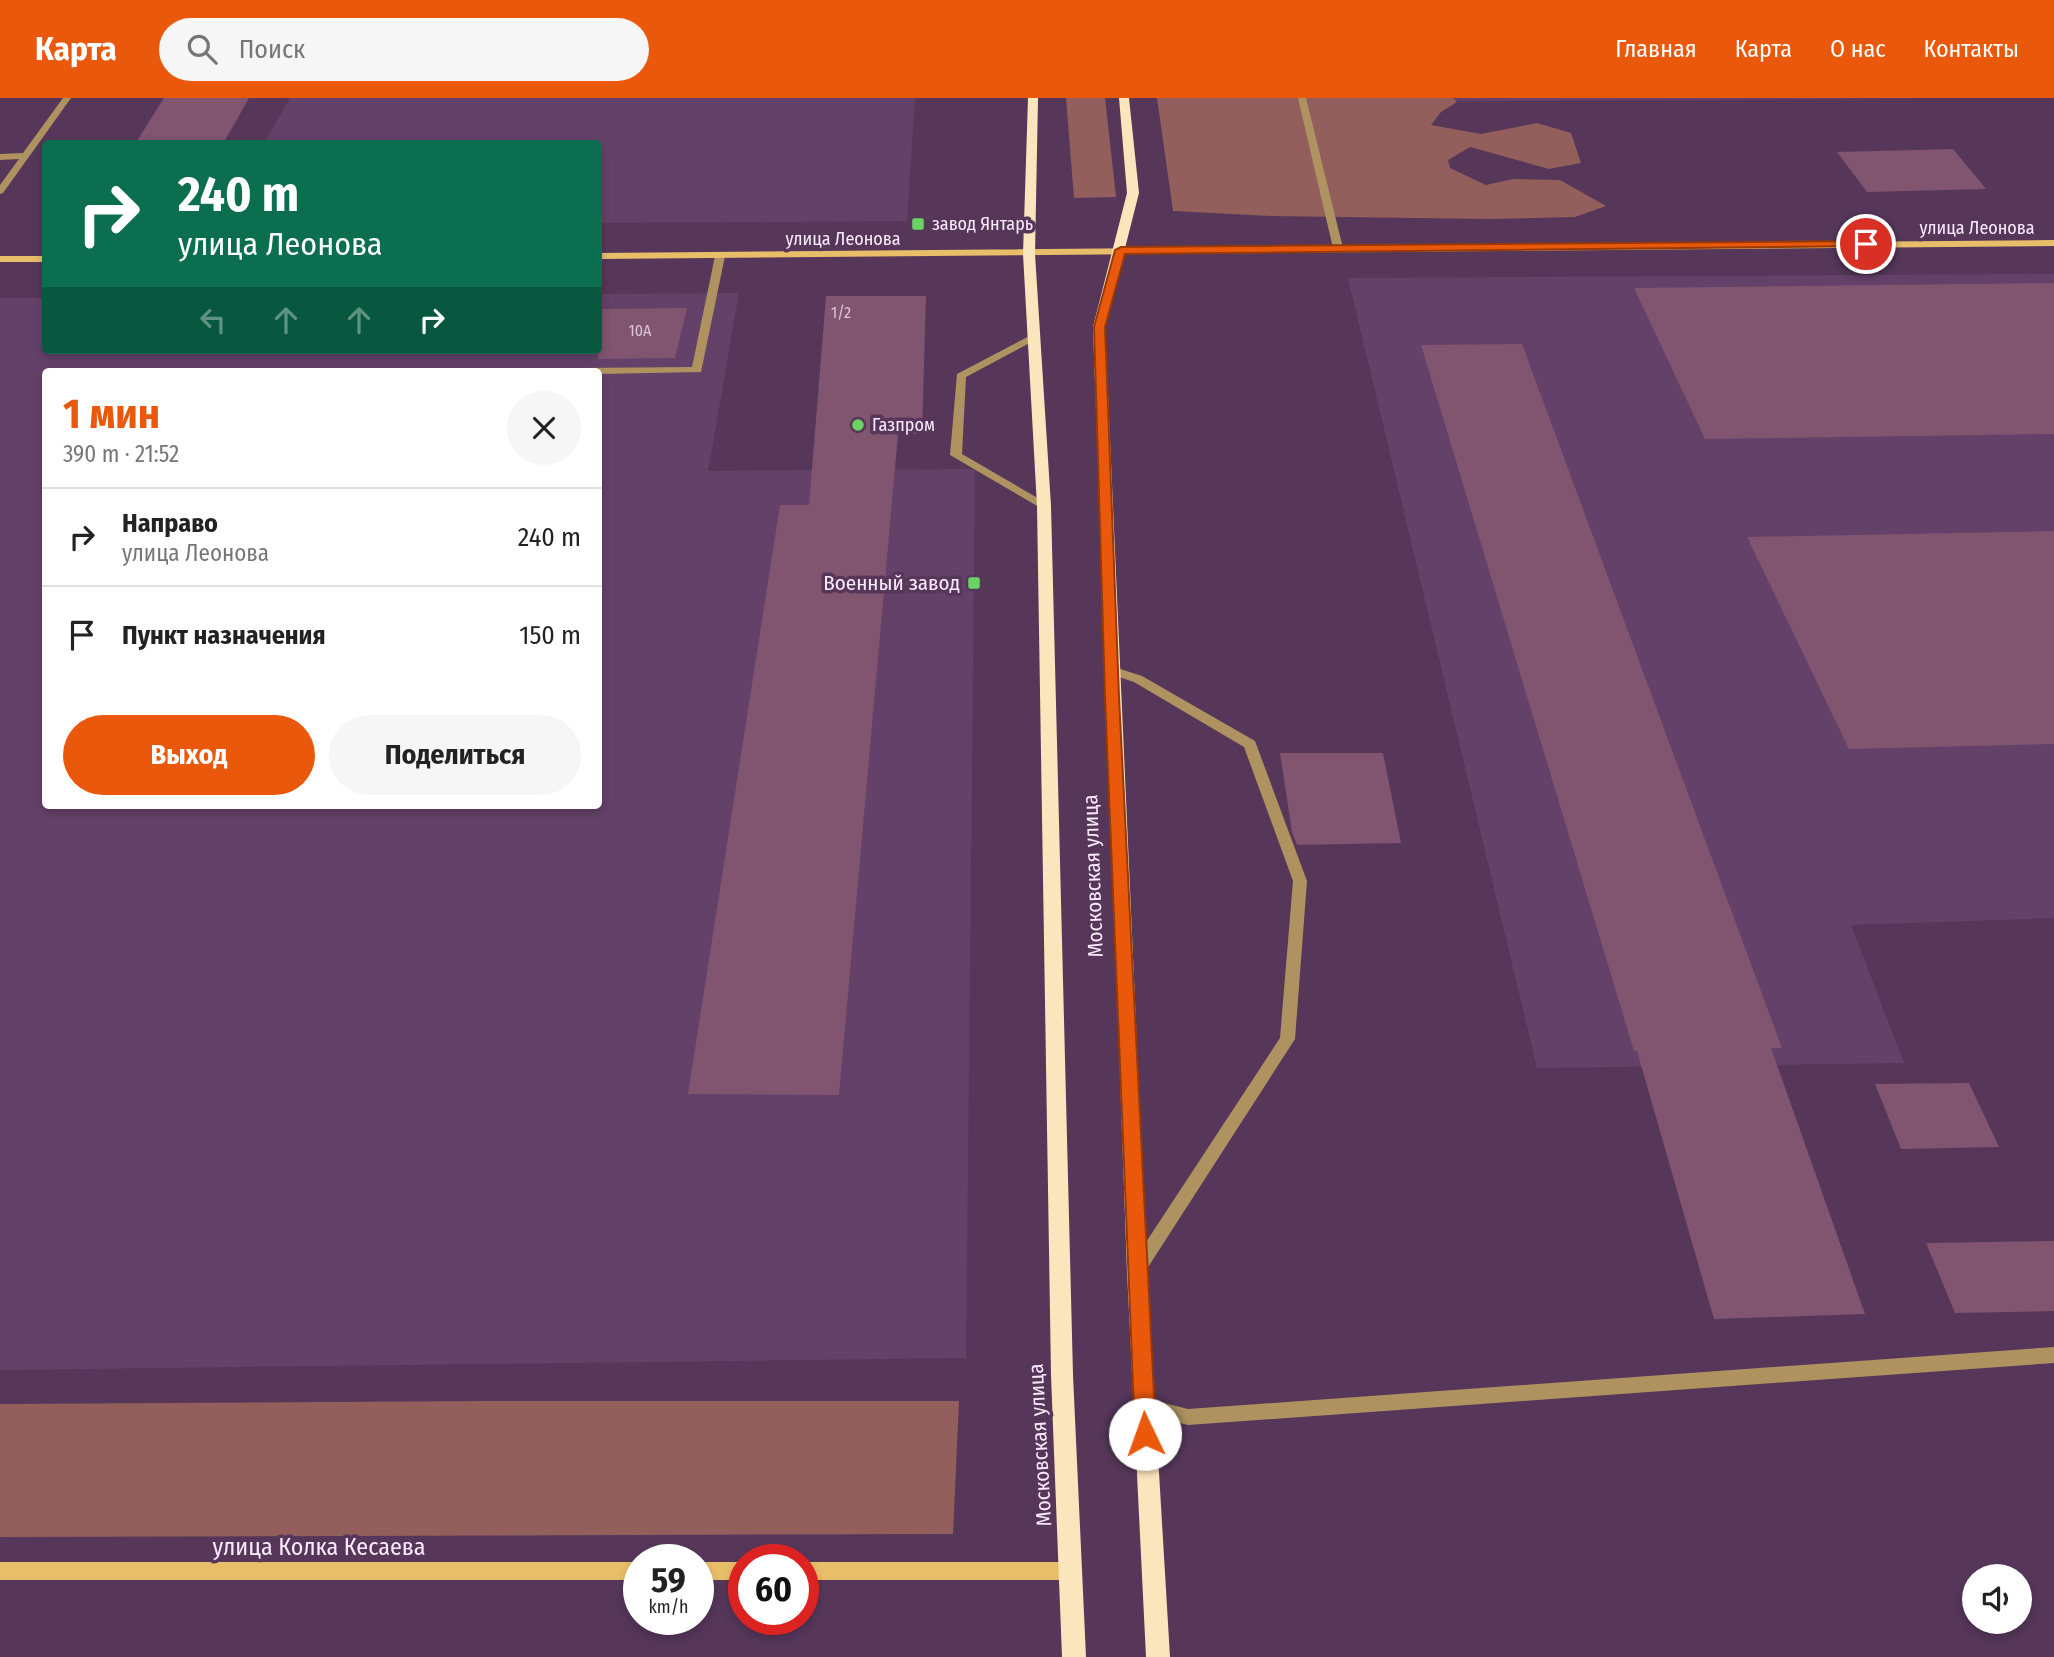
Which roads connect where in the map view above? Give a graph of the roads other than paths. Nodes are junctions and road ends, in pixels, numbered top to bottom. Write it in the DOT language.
graph roads {
  1 [pos="67,98"];
  2 [pos="1033,98"];
  3 [pos="1124,98"];
  4 [pos="1302,98"];
  5 [pos="24,156"];
  6 [pos="0,157"];
  7 [pos="0,191"];
  8 [pos="2054,243"];
  9 [pos="1338,248"];
  10 [pos="1121,250"];
  11 [pos="1029,254"];
  12 [pos="602,256"];
  13 [pos="720,256"];
  14 [pos="0,259"];
  15 [pos="42,259"];
  16 [pos="1035,335"];
  17 [pos="602,371"];
  18 [pos="1044,506"];
  19 [pos="1111,670"];
  20 [pos="1137,1271"];
  21 [pos="2054,1355"];
  22 [pos="1144,1406"];
  23 [pos="0,1571"];
  24 [pos="623,1571"];
  25 [pos="819,1571"];
  26 [pos="1072,1571"];
  27 [pos="1074,1657"];
  28 [pos="1158,1657"];
  1 -- 5 [label="lane"];
  2 -- 11 [label="main road, Московская улица"];
  3 -- 10 [label="main road, Московская улица"];
  4 -- 9 [label="lane"];
  5 -- 6 [label="lane"];
  5 -- 7 [label="lane"];
  8 -- 9 [label="street, улица Леонова"];
  9 -- 10 [label="street, улица Леонова"];
  10 -- 11 [label="street, улица Леонова"];
  10 -- 19 [label="main road, Московская улица"];
  11 -- 13 [label="street, улица Леонова"];
  11 -- 16 [label="main road, Московская улица"];
  12 -- 13 [label="street, улица Леонова"];
  13 -- 17 [label="lane"];
  14 -- 15 [label="street"];
  16 -- 18 [label="main road, Московская улица"];
  16 -- 18 [label="lane"];
  18 -- 26 [label="main road, Московская улица"];
  19 -- 20 [label="main road, Московская улица"];
  19 -- 20 [label="lane"];
  20 -- 22 [label="main road, Московская улица"];
  21 -- 22 [label="lane"];
  22 -- 28 [label="main road, Московская улица"];
  23 -- 24 [label="street, улица Колка Кесаева"];
  25 -- 26 [label="street"];
  26 -- 27 [label="main road, Московская улица"];
}
